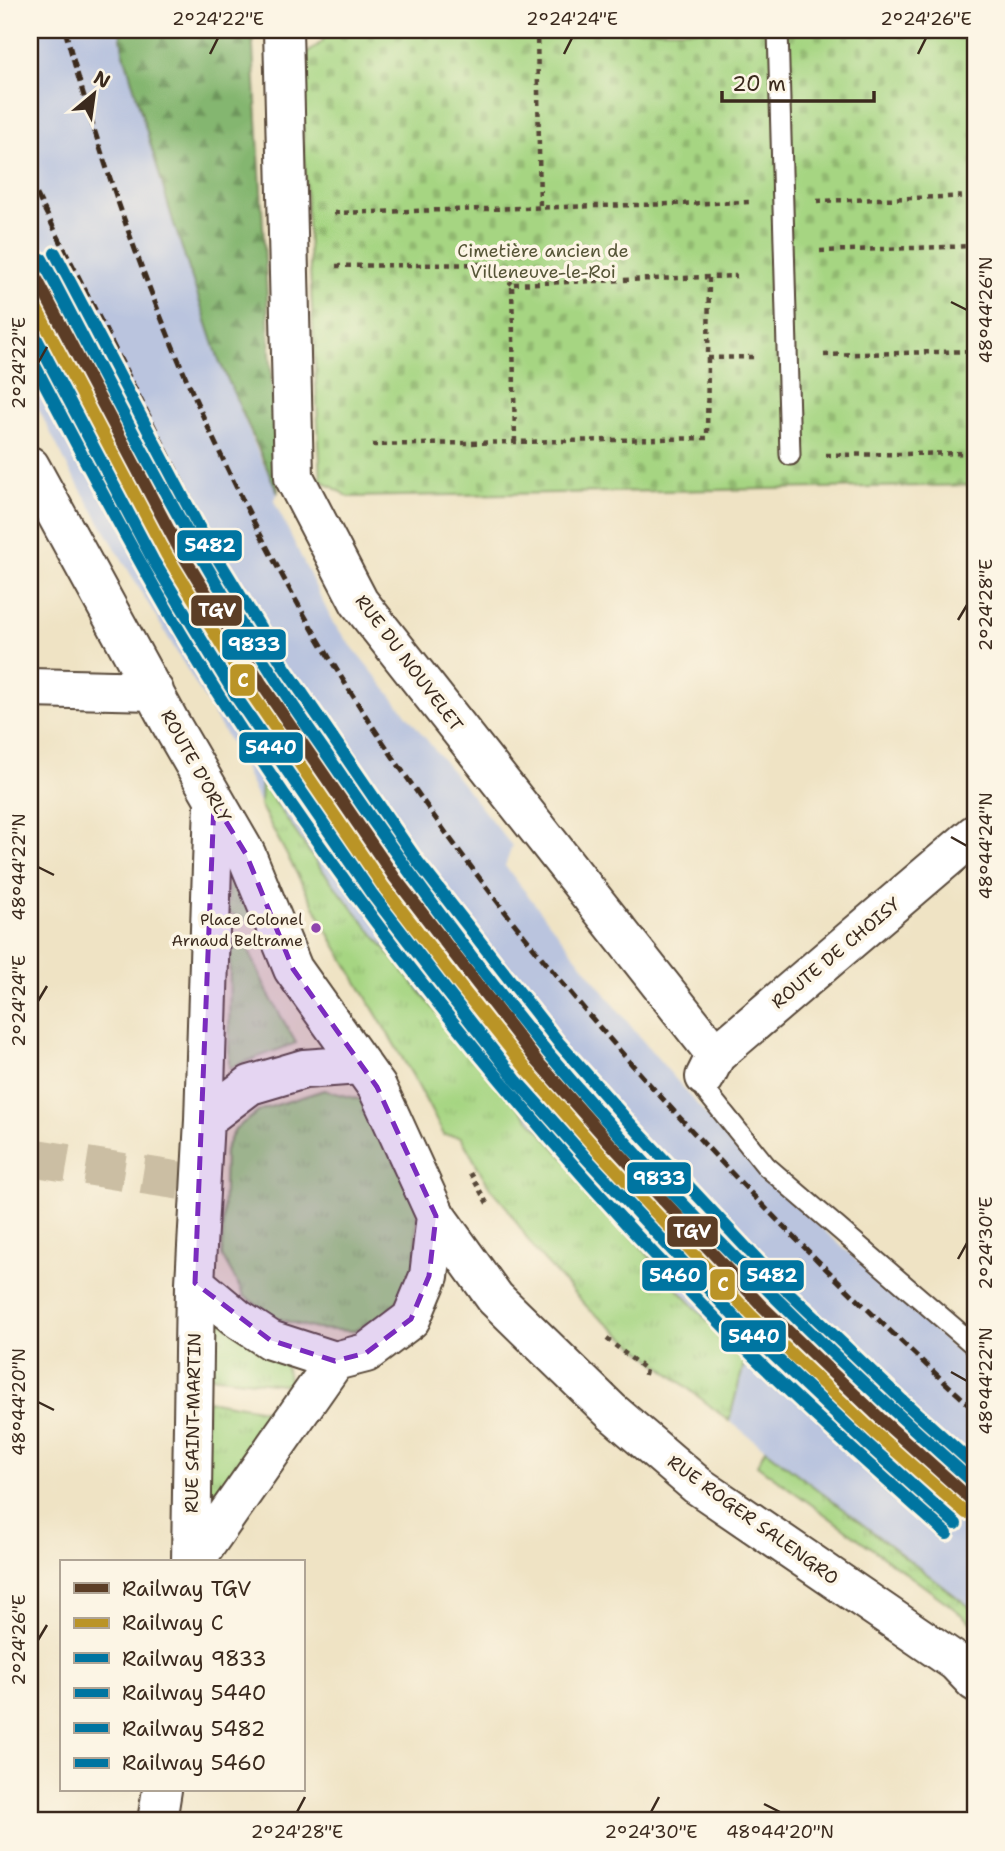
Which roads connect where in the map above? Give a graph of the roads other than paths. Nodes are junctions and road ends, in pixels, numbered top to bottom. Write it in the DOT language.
graph roads {
  1 [pos="283,30"];
  2 [pos="778,30"];
  3 [pos="790,455"];
  4 [pos="30,466"];
  5 [pos="30,688"];
  6 [pos="154,691"];
  7 [pos="214,802"];
  8 [pos="975,834"];
  9 [pos="360,1065"];
  10 [pos="710,1066"];
  11 [pos="204,1120"];
  12 [pos="436,1216"];
  13 [pos="195,1283"];
  14 [pos="975,1346"];
  15 [pos="335,1361"];
  16 [pos="193,1560"];
  17 [pos="194,1560"];
  18 [pos="975,1682"];
  19 [pos="162,1792"];
  20 [pos="157,1821"];
  1 -- 10 [label="street, RUE DU NOUVELET"];
  2 -- 3 [label="lane"];
  4 -- 6 [label="street, ROUTE D'ORLY"];
  5 -- 6 [label="street"];
  6 -- 7 [label="street, ROUTE D'ORLY"];
  7 -- 9 [label="street, ROUTE D'ORLY"];
  7 -- 11 [label="street"];
  8 -- 10 [label="street, ROUTE DE CHOISY"];
  9 -- 11 [label="street"];
  9 -- 12 [label="street, ROUTE D'ORLY"];
  10 -- 14 [label="lane"];
  11 -- 13 [label="street, RUE SAINT-MARTIN"];
  12 -- 15 [label="street"];
  12 -- 18 [label="street, RUE ROGER SALENGRO"];
  13 -- 15 [label="street"];
  13 -- 16 [label="street, RUE SAINT-MARTIN"];
  15 -- 17 [label="street, RUE SAINT-MARTIN"];
  19 -- 20 [label="street"];
}
